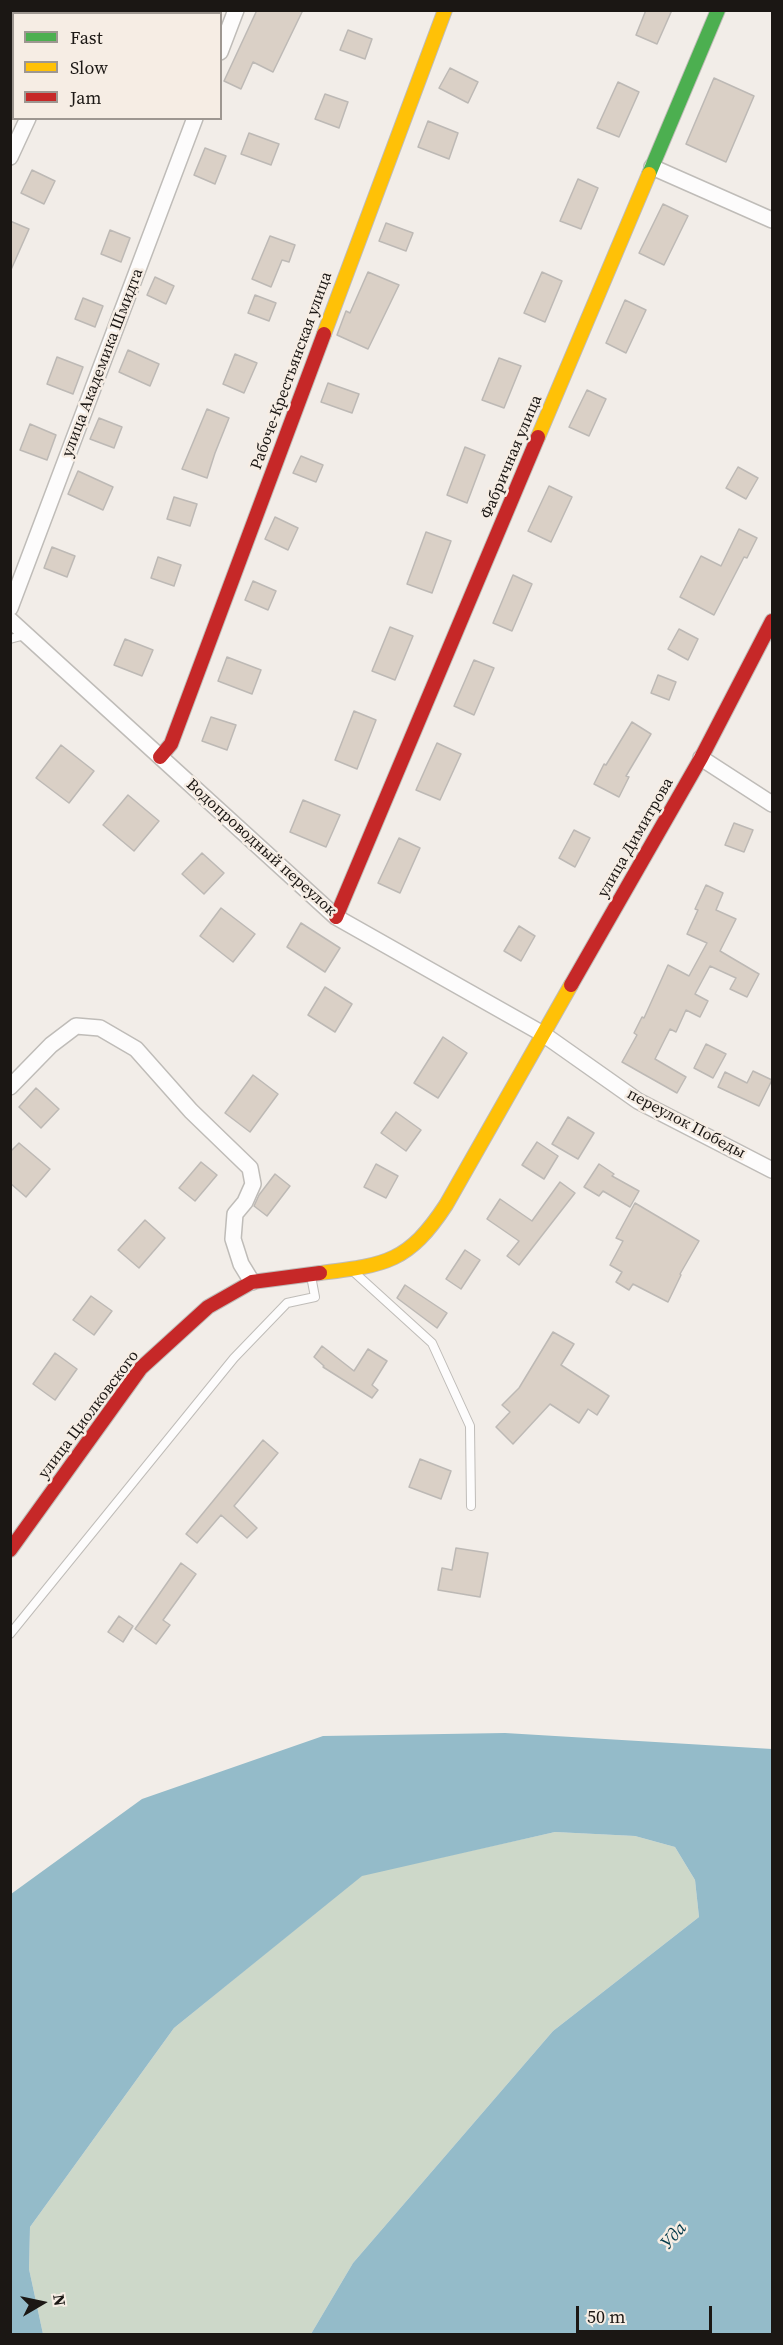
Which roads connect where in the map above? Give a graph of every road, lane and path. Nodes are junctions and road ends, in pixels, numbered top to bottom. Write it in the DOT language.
graph roads {
  1 [pos="236,10"];
  2 [pos="445,10"];
  3 [pos="718,10"];
  4 [pos="222,47"];
  5 [pos="27,120"];
  6 [pos="194,120"];
  7 [pos="10,158"];
  8 [pos="652,167"];
  9 [pos="772,220"];
  10 [pos="10,608"];
  11 [pos="10,620"];
  12 [pos="772,621"];
  13 [pos="27,635"];
  14 [pos="10,639"];
  15 [pos="160,757"];
  16 [pos="701,758"];
  17 [pos="772,804"];
  18 [pos="336,917"];
  19 [pos="543,1034"];
  20 [pos="524,1068"];
  21 [pos="10,1087"];
  22 [pos="772,1170"];
  23 [pos="352,1270"];
  24 [pos="311,1275"];
  25 [pos="252,1282"];
  26 [pos="471,1506"];
  27 [pos="10,1550"];
  28 [pos="10,1634"];
  1 -- 4 [label="street"];
  2 -- 15 [label="street, Рабоче-Крестьянская улица"];
  3 -- 8 [label="street, Фабричная улица"];
  5 -- 7 [label="street"];
  6 -- 10 [label="street, улица Академика Шмидта"];
  8 -- 9 [label="street"];
  8 -- 18 [label="street, Фабричная улица"];
  11 -- 13 [label="street, Водопроводный переулок"];
  12 -- 16 [label="street, улица Димитрова"];
  13 -- 14 [label="lane"];
  13 -- 15 [label="street, Водопроводный переулок"];
  15 -- 18 [label="street, Водопроводный переулок"];
  16 -- 17 [label="street"];
  16 -- 19 [label="street, улица Димитрова"];
  18 -- 19 [label="street, Водопроводный переулок"];
  19 -- 20 [label="street, улица Димитрова"];
  19 -- 22 [label="street, переулок Победы"];
  20 -- 23 [label="street, улица Циолковского"];
  21 -- 25 [label="street"];
  23 -- 24 [label="street, улица Циолковского"];
  23 -- 26 [label="lane"];
  24 -- 25 [label="street, улица Циолковского"];
  24 -- 28 [label="lane"];
  25 -- 27 [label="street, улица Циолковского"];
}
